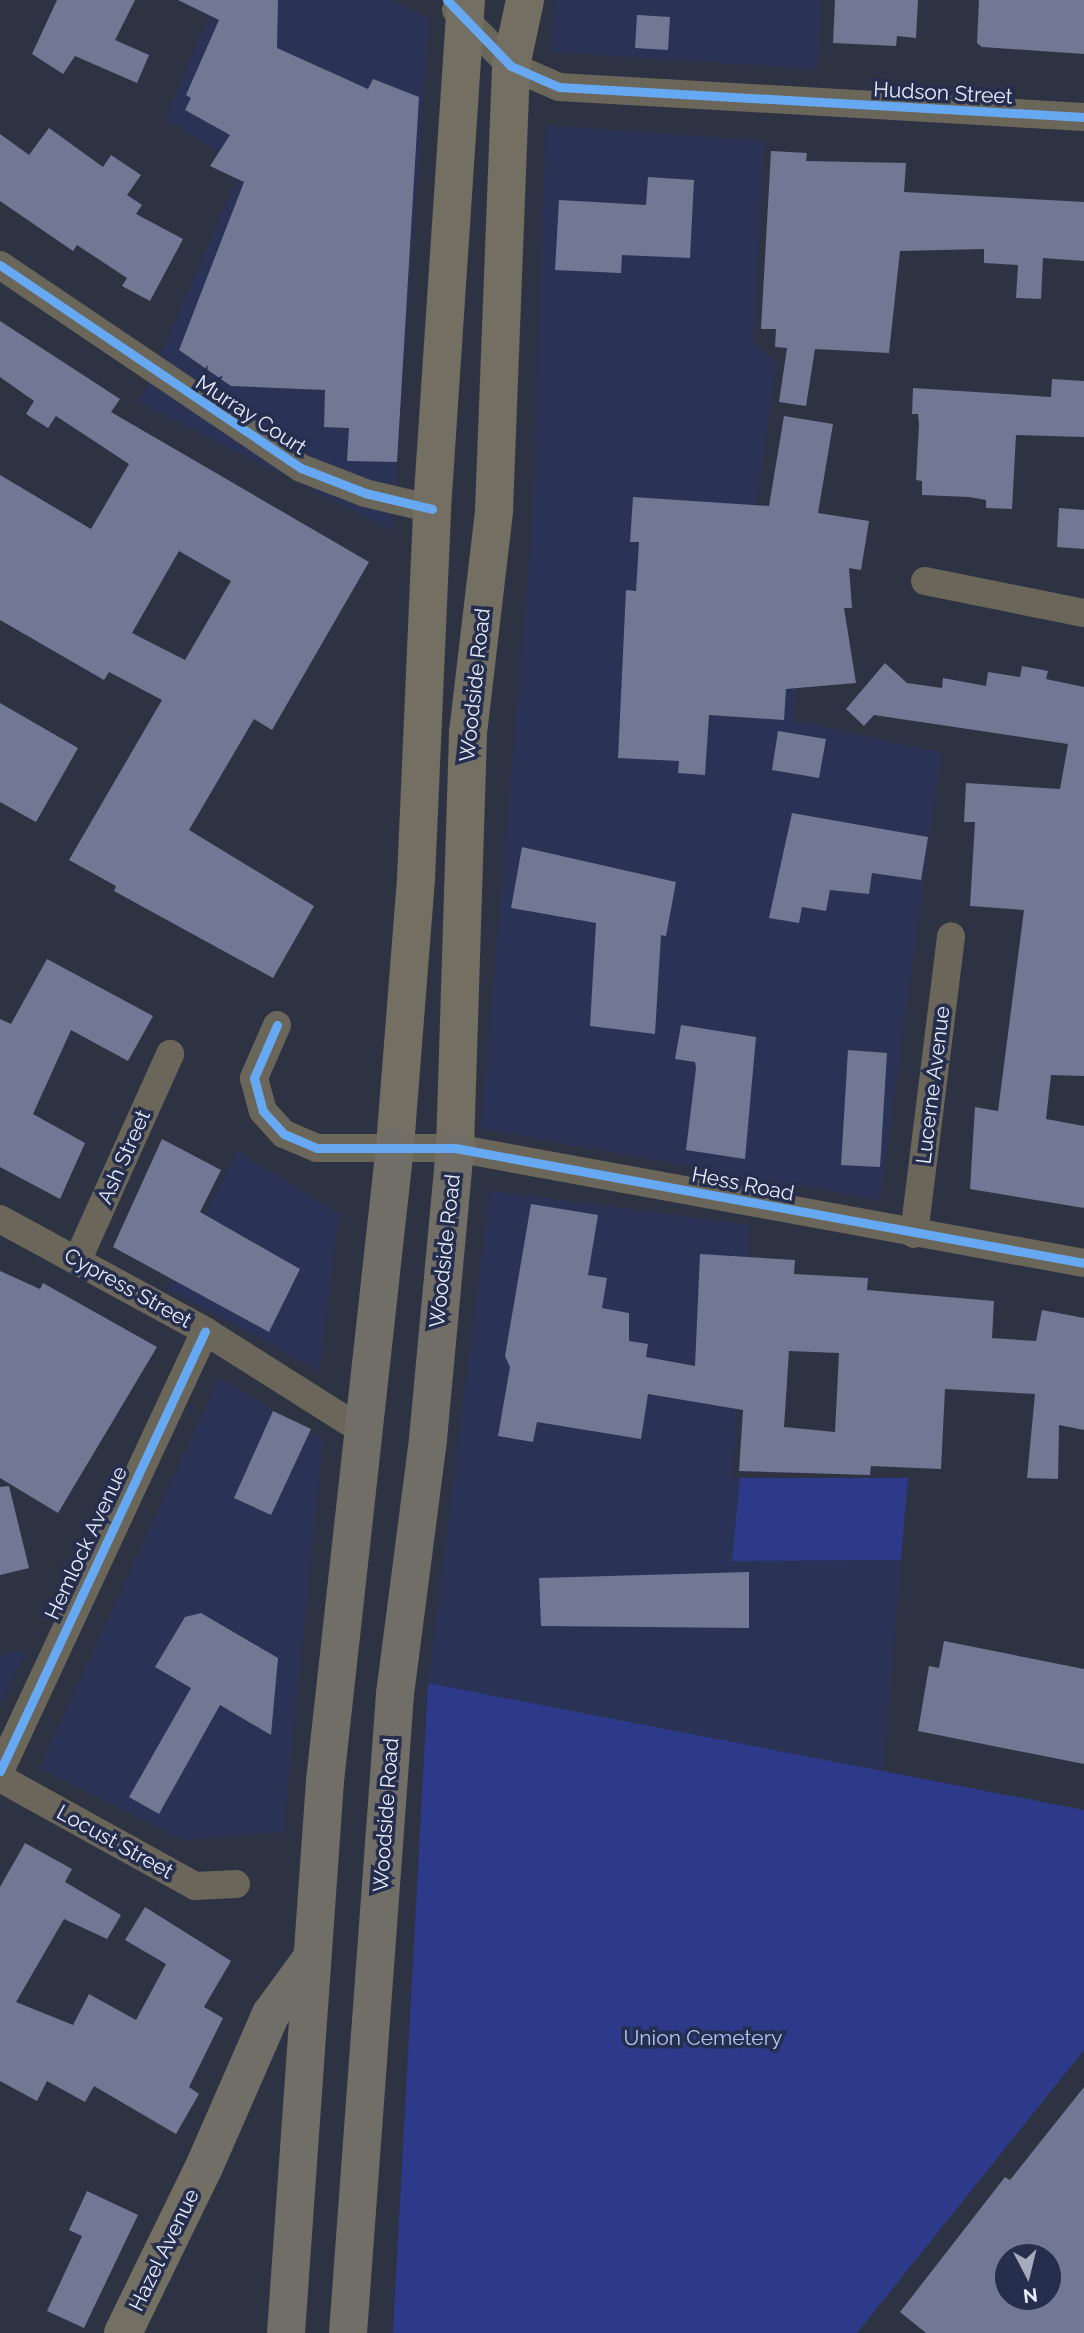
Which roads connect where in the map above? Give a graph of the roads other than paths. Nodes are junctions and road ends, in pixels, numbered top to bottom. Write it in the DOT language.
graph roads {
  1 [pos="525,0"];
  2 [pos="460,6"];
  3 [pos="511,66"];
  4 [pos="1084,117"];
  5 [pos="0,265"];
  6 [pos="432,509"];
  7 [pos="925,581"];
  8 [pos="1084,613"];
  9 [pos="951,936"];
  10 [pos="277,1025"];
  11 [pos="170,1054"];
  12 [pos="395,1146"];
  13 [pos="455,1148"];
  14 [pos="0,1219"];
  15 [pos="914,1234"];
  16 [pos="78,1259"];
  17 [pos="1084,1263"];
  18 [pos="205,1331"];
  19 [pos="360,1429"];
  20 [pos="0,1771"];
  21 [pos="0,1778"];
  22 [pos="236,1884"];
  23 [pos="313,1958"];
  24 [pos="204,2167"];
  25 [pos="123,2333"];
  26 [pos="286,2333"];
  27 [pos="348,2333"];
  1 -- 3 [label="main road, Woodside Road"];
  2 -- 3 [label="street"];
  2 -- 6 [label="main road"];
  3 -- 4 [label="street, Hudson Street"];
  3 -- 13 [label="main road, Woodside Road"];
  5 -- 6 [label="street, Murray Court"];
  6 -- 12 [label="main road"];
  7 -- 8 [label="street"];
  9 -- 15 [label="street, Lucerne Avenue"];
  10 -- 12 [label="street, Hess Road"];
  11 -- 16 [label="street, Ash Street"];
  12 -- 13 [label="street, Hess Road"];
  12 -- 19 [label="highway"];
  13 -- 15 [label="street, Hess Road"];
  13 -- 27 [label="highway, Woodside Road"];
  14 -- 16 [label="street, Cypress Street"];
  15 -- 17 [label="street, Hess Road"];
  16 -- 18 [label="street, Cypress Street"];
  18 -- 19 [label="street, Cypress Street"];
  18 -- 20 [label="street, Hemlock Avenue"];
  19 -- 23 [label="highway"];
  21 -- 22 [label="street, Locust Street"];
  23 -- 24 [label="highway"];
  23 -- 26 [label="highway"];
  24 -- 25 [label="main road, Hazel Avenue"];
}
